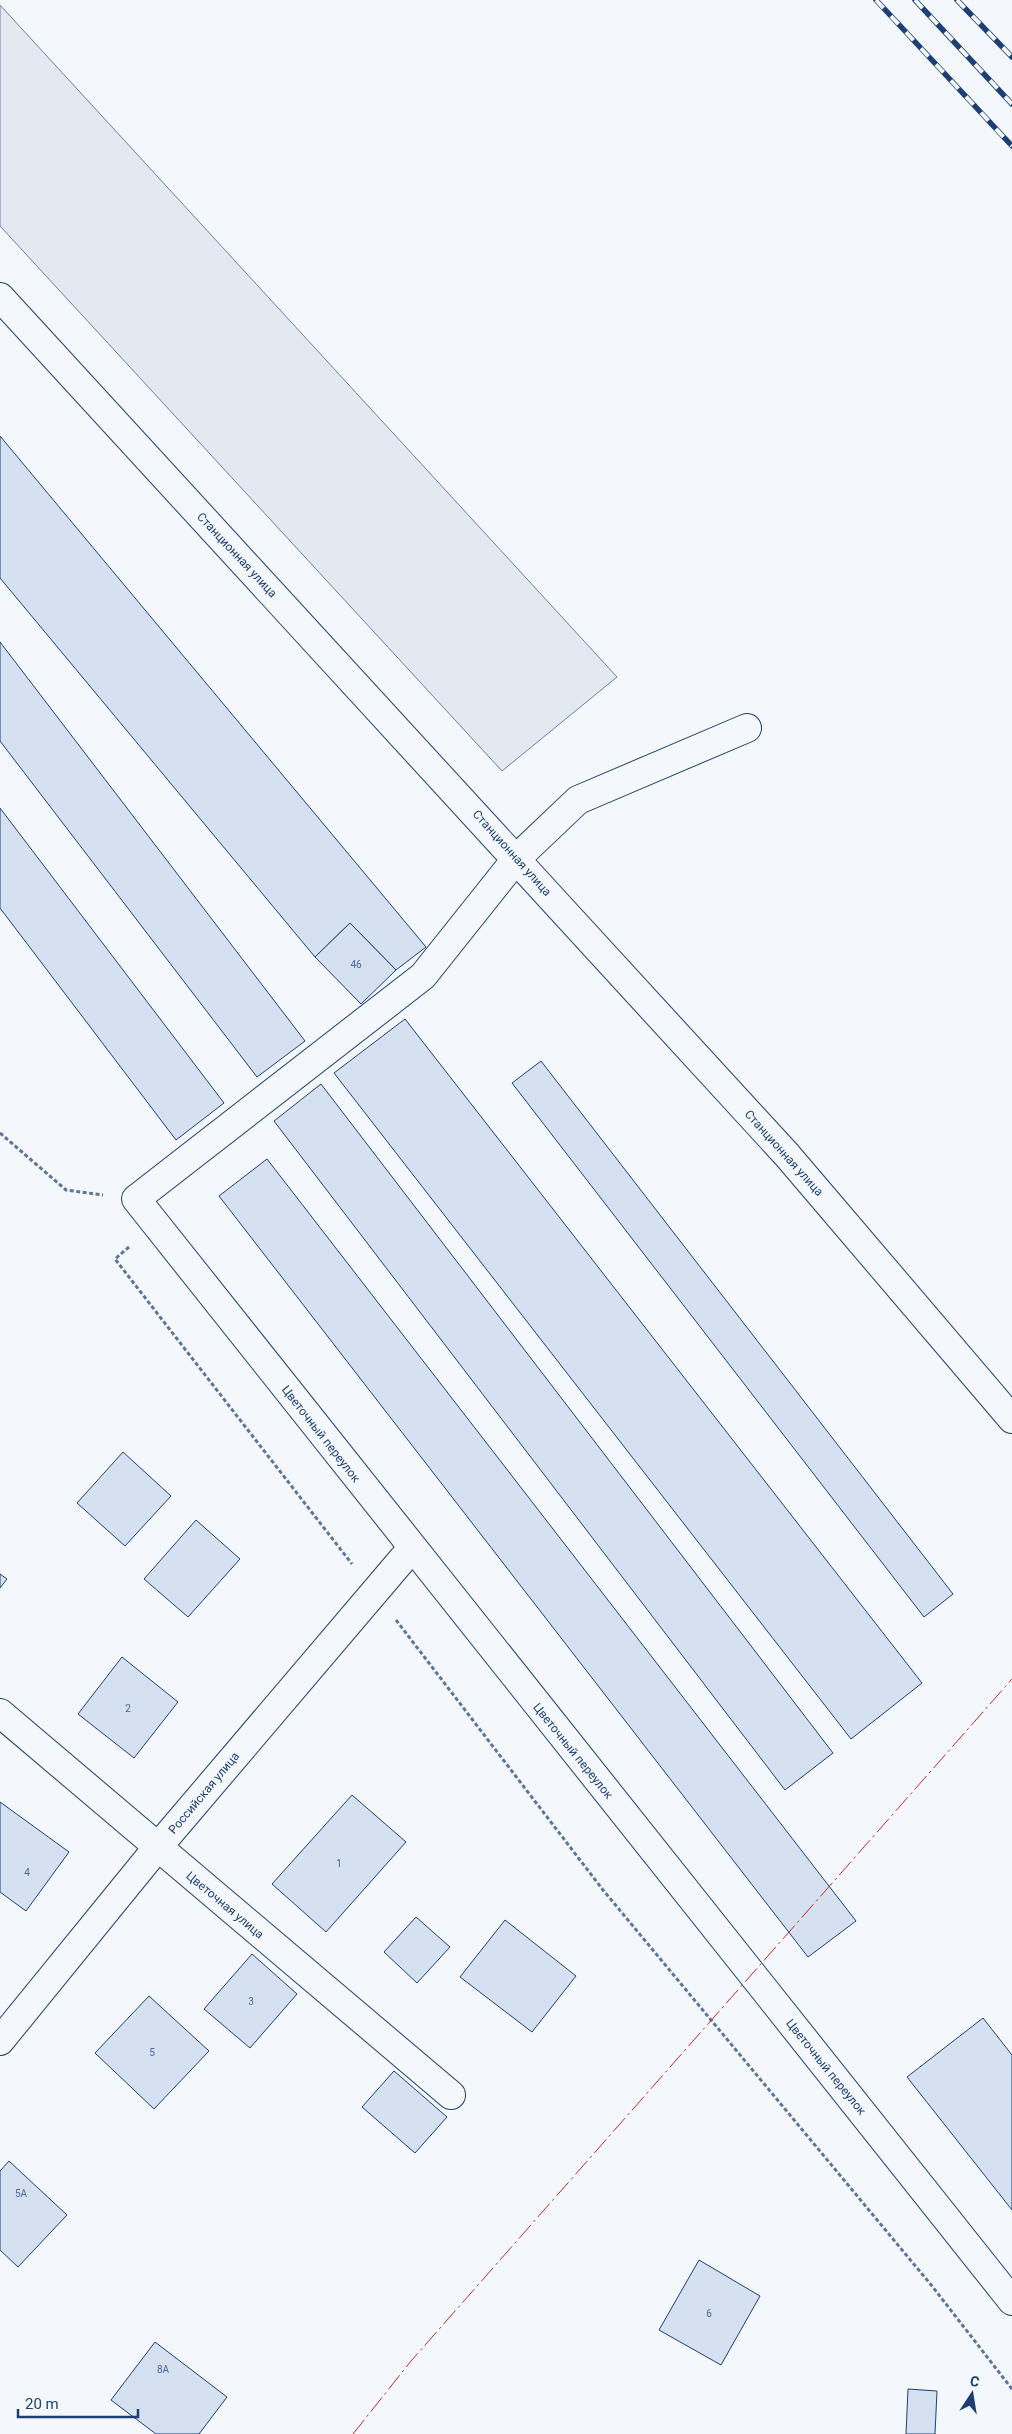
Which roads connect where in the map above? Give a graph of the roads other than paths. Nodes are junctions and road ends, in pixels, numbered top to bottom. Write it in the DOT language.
graph roads {
  1 [pos="0,297"];
  2 [pos="747,728"];
  3 [pos="517,858"];
  4 [pos="1012,1419"];
  5 [pos="412,1548"];
  6 [pos="0,1713"];
  7 [pos="157,1848"];
  8 [pos="0,2041"];
  9 [pos="451,2095"];
  10 [pos="1012,2301"];
  1 -- 3 [label="street, Станционная улица"];
  2 -- 3 [label="street"];
  3 -- 4 [label="street, Станционная улица"];
  3 -- 5 [label="street, Цветочный переулок"];
  5 -- 7 [label="street, Российская улица"];
  5 -- 10 [label="street, Цветочный переулок"];
  6 -- 7 [label="street, Цветочная улица"];
  7 -- 8 [label="street, Российская улица"];
  7 -- 9 [label="street, Цветочная улица"];
}
